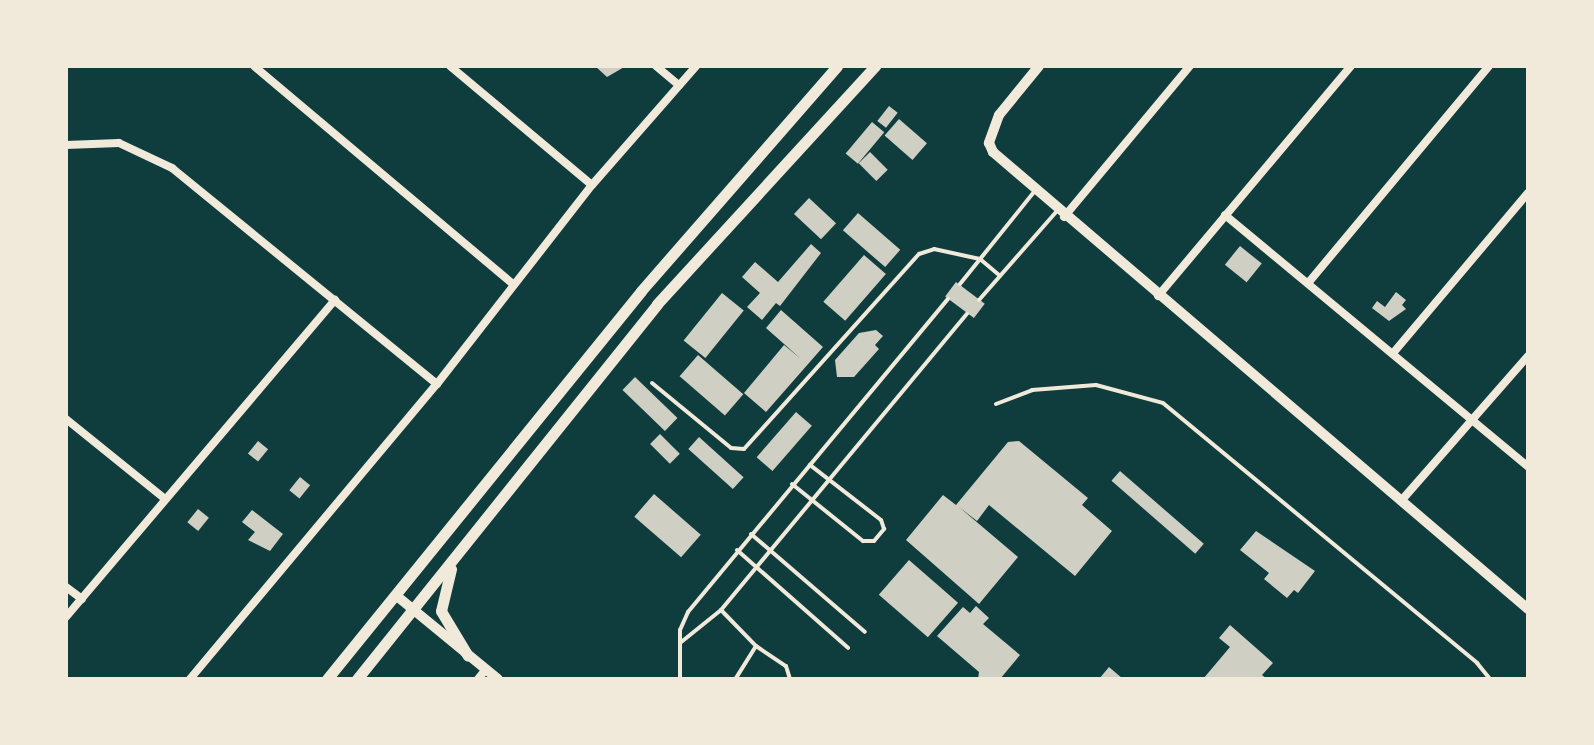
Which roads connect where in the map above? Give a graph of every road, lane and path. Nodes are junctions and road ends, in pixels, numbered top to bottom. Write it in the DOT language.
graph roads {
  1 [pos="254,66"];
  2 [pos="450,66"];
  3 [pos="656,66"];
  4 [pos="696,66"];
  5 [pos="837,66"];
  6 [pos="875,66"];
  7 [pos="1039,66"];
  8 [pos="1190,66"];
  9 [pos="1351,66"];
  10 [pos="1489,66"];
  11 [pos="679,85"];
  12 [pos="66,145"];
  13 [pos="592,185"];
  14 [pos="1034,192"];
  15 [pos="1528,193"];
  16 [pos="1060,214"];
  17 [pos="1225,215"];
  18 [pos="980,259"];
  19 [pos="1000,276"];
  20 [pos="1309,282"];
  21 [pos="513,284"];
  22 [pos="960,284"];
  23 [pos="1158,296"];
  24 [pos="948,299"];
  25 [pos="335,300"];
  26 [pos="979,300"];
  27 [pos="967,314"];
  28 [pos="1394,352"];
  29 [pos="1528,356"];
  30 [pos="652,383"];
  31 [pos="437,384"];
  32 [pos="996,404"];
  33 [pos="66,419"];
  34 [pos="1472,420"];
  35 [pos="809,464"];
  36 [pos="1528,467"];
  37 [pos="827,478"];
  38 [pos="792,484"];
  39 [pos="165,499"];
  40 [pos="810,499"];
  41 [pos="1401,501"];
  42 [pos="751,534"];
  43 [pos="768,548"];
  44 [pos="737,550"];
  45 [pos="454,561"];
  46 [pos="754,565"];
  47 [pos="66,587"];
  48 [pos="398,597"];
  49 [pos="82,599"];
  50 [pos="1528,609"];
  51 [pos="415,610"];
  52 [pos="721,610"];
  53 [pos="66,617"];
  54 [pos="865,632"];
  55 [pos="680,643"];
  56 [pos="756,646"];
  57 [pos="848,648"];
  58 [pos="468,656"];
  59 [pos="486,669"];
  60 [pos="190,679"];
  61 [pos="327,679"];
  62 [pos="357,679"];
  63 [pos="478,679"];
  64 [pos="498,679"];
  65 [pos="680,679"];
  66 [pos="735,679"];
  67 [pos="790,679"];
  68 [pos="1490,679"];
  1 -- 21 [label="street"];
  2 -- 13 [label="street"];
  3 -- 11 [label="street"];
  4 -- 11 [label="street"];
  5 -- 48 [label="main road"];
  6 -- 45 [label="main road"];
  7 -- 14 [label="street"];
  8 -- 16 [label="street"];
  9 -- 17 [label="street"];
  10 -- 20 [label="street"];
  11 -- 13 [label="street"];
  12 -- 25 [label="street"];
  13 -- 21 [label="street"];
  14 -- 16 [label="street"];
  14 -- 18 [label="lane"];
  15 -- 28 [label="street"];
  16 -- 19 [label="lane"];
  16 -- 23 [label="street"];
  17 -- 20 [label="street"];
  17 -- 23 [label="street"];
  18 -- 19 [label="lane"];
  18 -- 22 [label="lane"];
  18 -- 30 [label="lane"];
  19 -- 26 [label="lane"];
  20 -- 28 [label="street"];
  21 -- 31 [label="street"];
  23 -- 41 [label="street"];
  24 -- 35 [label="lane"];
  25 -- 31 [label="street"];
  25 -- 39 [label="street"];
  27 -- 37 [label="lane"];
  28 -- 34 [label="street"];
  29 -- 34 [label="street"];
  31 -- 60 [label="street"];
  32 -- 68 [label="lane"];
  33 -- 39 [label="street"];
  34 -- 36 [label="street"];
  34 -- 41 [label="street"];
  35 -- 37 [label="lane"];
  35 -- 38 [label="lane"];
  37 -- 40 [label="lane"];
  37 -- 40 [label="lane"];
  38 -- 40 [label="lane"];
  38 -- 42 [label="lane"];
  39 -- 49 [label="street"];
  40 -- 43 [label="lane"];
  41 -- 50 [label="street"];
  42 -- 43 [label="lane"];
  42 -- 44 [label="lane"];
  43 -- 46 [label="lane"];
  43 -- 54 [label="lane"];
  44 -- 46 [label="lane"];
  44 -- 55 [label="lane"];
  45 -- 51 [label="main road"];
  45 -- 58 [label="main road"];
  46 -- 52 [label="lane"];
  46 -- 57 [label="lane"];
  47 -- 49 [label="street"];
  48 -- 51 [label="street"];
  48 -- 61 [label="main road"];
  49 -- 53 [label="street"];
  51 -- 58 [label="street"];
  51 -- 62 [label="main road"];
  52 -- 55 [label="lane"];
  52 -- 56 [label="lane"];
  55 -- 65 [label="lane"];
  56 -- 66 [label="lane"];
  56 -- 67 [label="lane"];
  58 -- 59 [label="street"];
  59 -- 63 [label="street"];
  59 -- 64 [label="street"];
}
